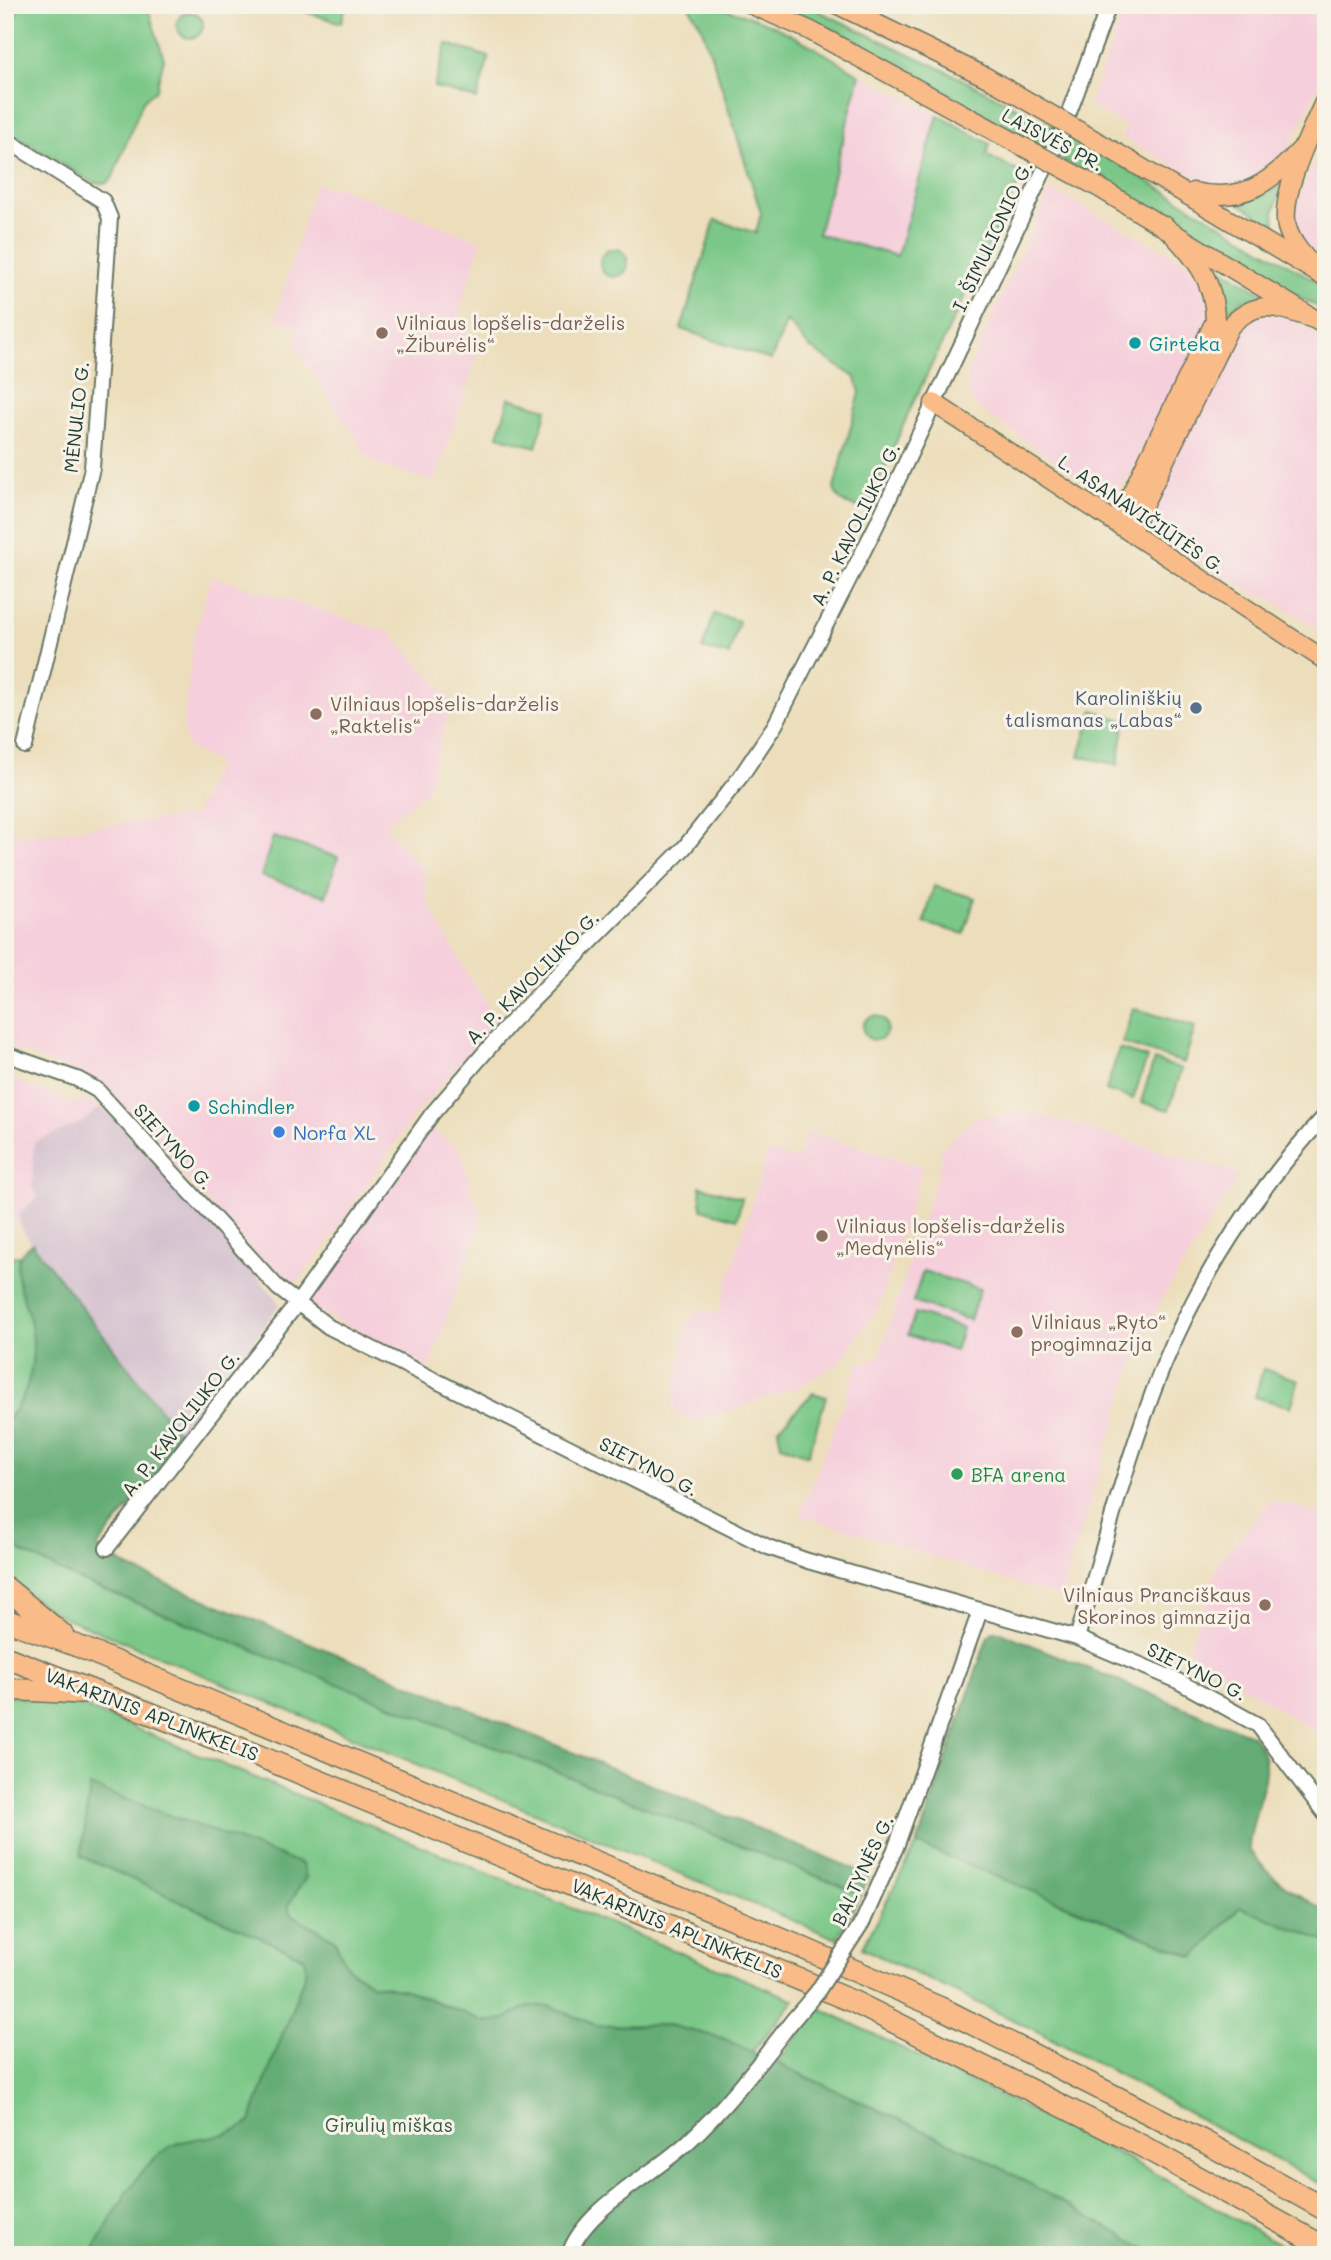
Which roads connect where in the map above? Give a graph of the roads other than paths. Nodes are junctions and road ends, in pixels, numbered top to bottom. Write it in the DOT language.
graph roads {
  1 [pos="752,5"];
  2 [pos="838,5"];
  3 [pos="1109,5"];
  4 [pos="1326,98"];
  5 [pos="5,139"];
  6 [pos="1305,146"];
  7 [pos="1180,189"];
  8 [pos="1165,226"];
  9 [pos="1324,277"];
  10 [pos="1320,322"];
  11 [pos="934,403"];
  12 [pos="1123,527"];
  13 [pos="1326,661"];
  14 [pos="24,746"];
  15 [pos="5,1054"];
  16 [pos="1326,1115"];
  17 [pos="296,1305"];
  18 [pos="107,1548"];
  19 [pos="5,1587"];
  20 [pos="980,1611"];
  21 [pos="5,1620"];
  22 [pos="1077,1638"];
  23 [pos="75,1645"];
  24 [pos="5,1657"];
  25 [pos="5,1689"];
  26 [pos="102,1695"];
  27 [pos="1326,1815"];
  28 [pos="1326,2210"];
  29 [pos="1326,2248"];
  30 [pos="569,2255"];
  1 -- 8 [label="main road, LAISVĖS PR., bridge"];
  2 -- 7 [label="main road, LAISVĖS PR., bridge"];
  3 -- 11 [label="street, I. ŠIMULIONIO G."];
  4 -- 6 [label="main road"];
  5 -- 14 [label="street, MĖNULIO G."];
  6 -- 7 [label="main road"];
  6 -- 9 [label="main road"];
  7 -- 9 [label="main road, LAISVĖS PR."];
  8 -- 10 [label="main road, LAISVĖS PR."];
  8 -- 12 [label="main road"];
  10 -- 12 [label="main road"];
  11 -- 12 [label="main road, L. ASANAVIČIŪTĖS G."];
  11 -- 17 [label="street, A. P. KAVOLIUKO G."];
  12 -- 13 [label="main road, L. ASANAVIČIŪTĖS G."];
  15 -- 17 [label="street, SIETYNO G."];
  16 -- 22 [label="street"];
  17 -- 18 [label="street, A. P. KAVOLIUKO G."];
  17 -- 20 [label="street, SIETYNO G."];
  19 -- 23 [label="highway"];
  20 -- 22 [label="street, SIETYNO G."];
  20 -- 30 [label="street, BALTYNĖS G., bridge"];
  21 -- 23 [label="highway, VAKARINIS APLINKKELIS"];
  22 -- 27 [label="street, SIETYNO G."];
  23 -- 28 [label="highway, VAKARINIS APLINKKELIS"];
  24 -- 26 [label="highway, VAKARINIS APLINKKELIS"];
  25 -- 26 [label="highway"];
  26 -- 29 [label="highway, VAKARINIS APLINKKELIS"];
}
